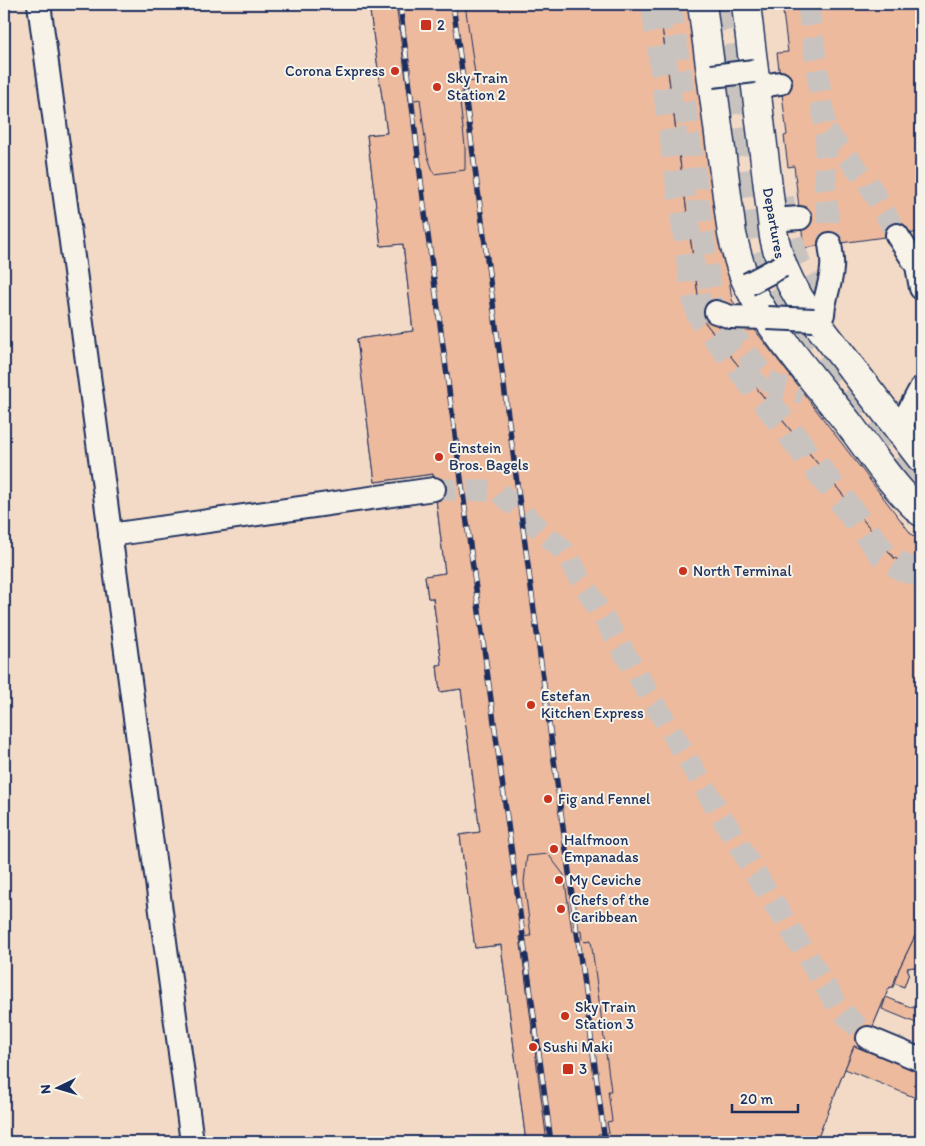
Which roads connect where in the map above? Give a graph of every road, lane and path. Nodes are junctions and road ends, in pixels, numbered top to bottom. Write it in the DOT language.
graph roads {
  1 [pos="39,4"];
  2 [pos="702,4"];
  3 [pos="746,4"];
  4 [pos="712,76"];
  5 [pos="764,80"];
  6 [pos="800,218"];
  7 [pos="772,220"];
  8 [pos="897,235"];
  9 [pos="830,244"];
  10 [pos="782,266"];
  11 [pos="748,284"];
  12 [pos="921,288"];
  13 [pos="716,312"];
  14 [pos="818,317"];
  15 [pos="767,318"];
  16 [pos="921,388"];
  17 [pos="904,420"];
  18 [pos="921,458"];
  19 [pos="434,489"];
  20 [pos="921,512"];
  21 [pos="110,534"];
  22 [pos="868,1038"];
  23 [pos="921,1060"];
  24 [pos="192,1142"];
  1 -- 21 [label="lane"];
  2 -- 4 [label="main road"];
  3 -- 5 [label="main road, Departures"];
  4 -- 5 [label="lane, bridge"];
  4 -- 11 [label="main road"];
  5 -- 7 [label="main road, Departures"];
  6 -- 7 [label="lane"];
  7 -- 10 [label="main road, Departures"];
  8 -- 12 [label="lane"];
  9 -- 14 [label="lane"];
  10 -- 11 [label="lane, bridge"];
  10 -- 14 [label="main road, Departures"];
  11 -- 15 [label="main road"];
  13 -- 15 [label="lane"];
  14 -- 15 [label="lane, bridge"];
  14 -- 18 [label="main road, Departures"];
  15 -- 20 [label="main road"];
  16 -- 17 [label="lane"];
  19 -- 21 [label="lane"];
  21 -- 24 [label="lane"];
  22 -- 23 [label="lane"];
}
